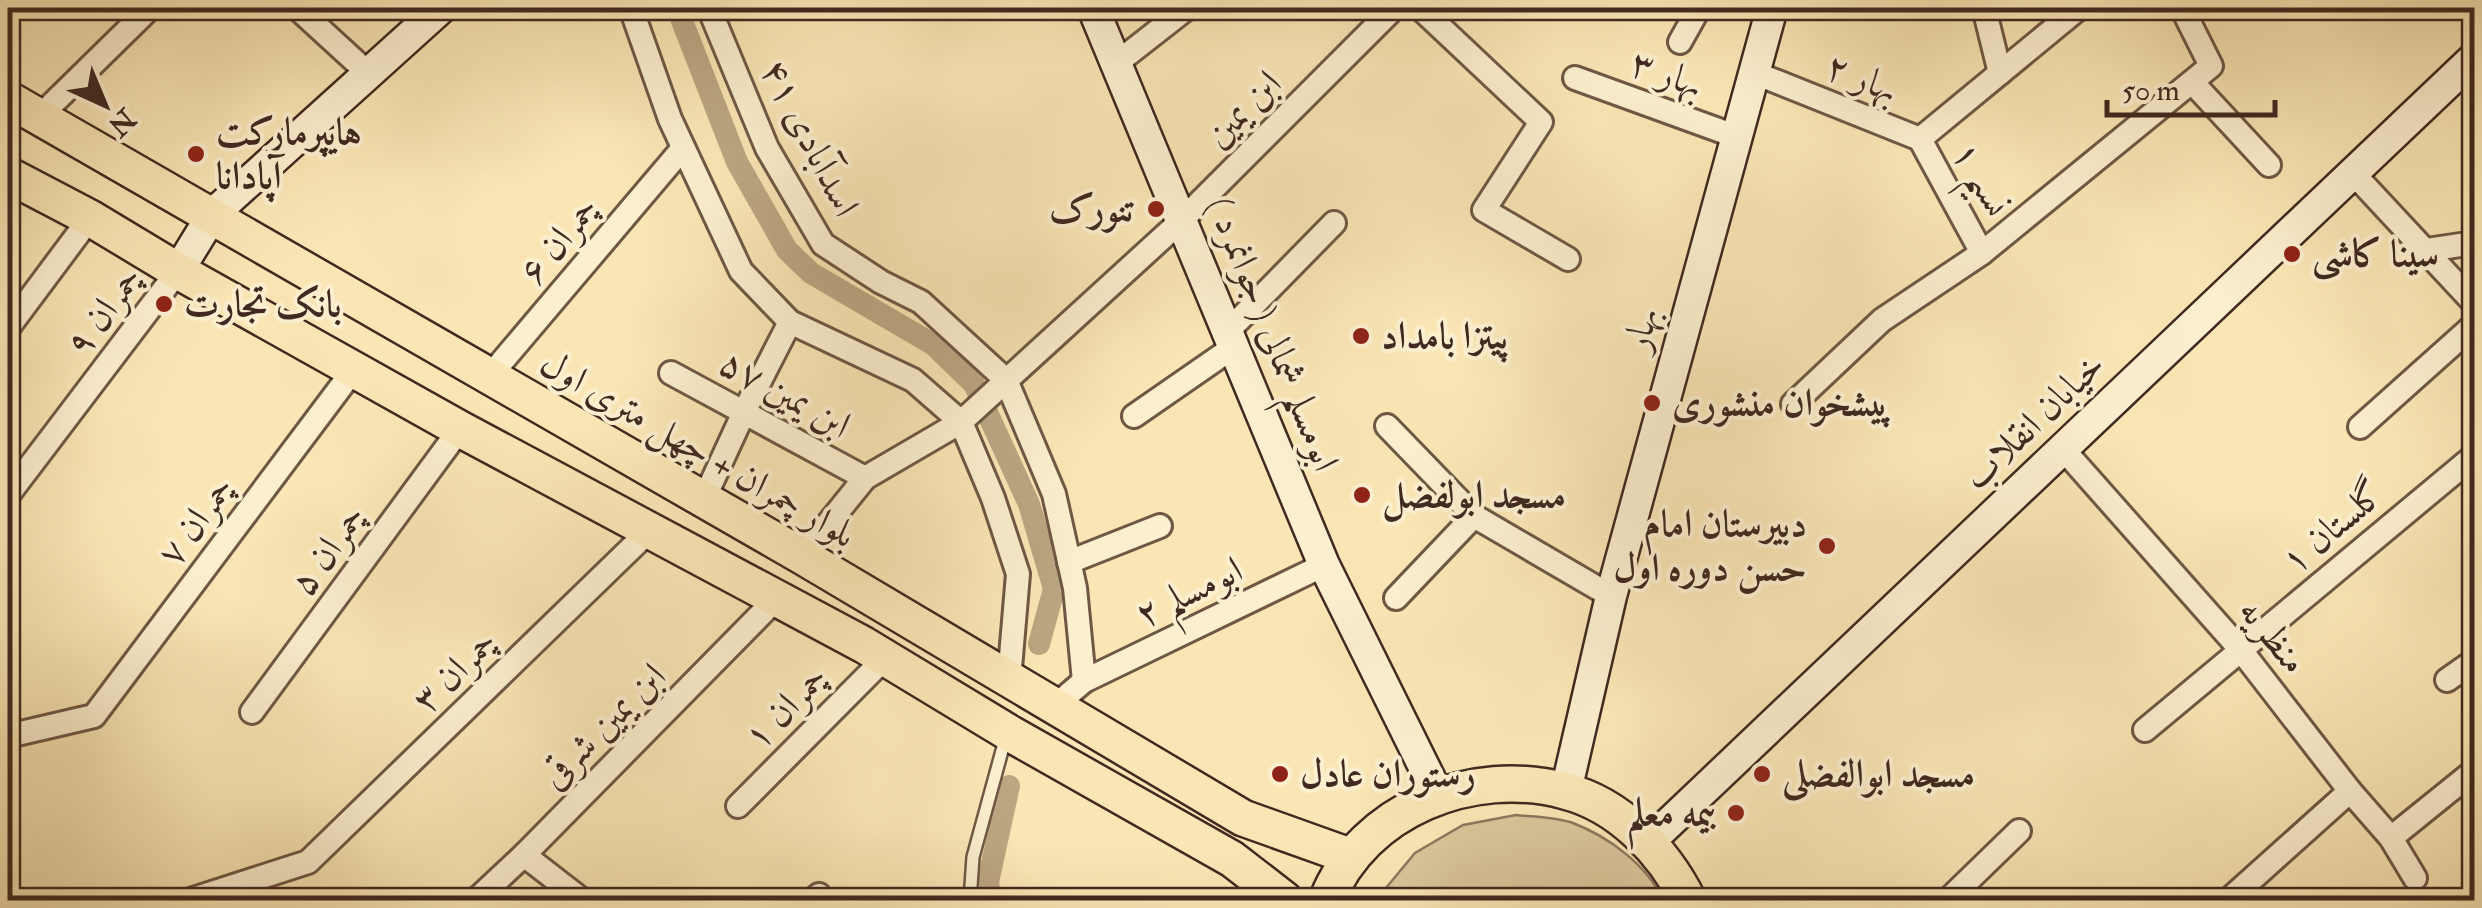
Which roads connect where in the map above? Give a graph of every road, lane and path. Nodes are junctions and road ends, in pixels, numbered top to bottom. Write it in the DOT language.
graph roads {
  1 [pos="150,8"];
  2 [pos="297,8"];
  3 [pos="441,8"];
  4 [pos="632,8"];
  5 [pos="709,8"];
  6 [pos="1093,8"];
  7 [pos="1187,8"];
  8 [pos="1394,8"];
  9 [pos="1420,8"];
  10 [pos="1698,8"];
  11 [pos="1772,8"];
  12 [pos="1984,8"];
  13 [pos="2079,8"];
  14 [pos="2182,8"];
  15 [pos="1680,42"];
  16 [pos="2474,58"];
  17 [pos="1118,62"];
  18 [pos="368,73"];
  19 [pos="1754,73"];
  20 [pos="2000,73"];
  21 [pos="1575,78"];
  22 [pos="2193,83"];
  23 [pos="8,99"];
  24 [pos="40,116"];
  25 [pos="1734,136"];
  26 [pos="1920,139"];
  27 [pos="683,148"];
  28 [pos="2269,166"];
  29 [pos="2353,173"];
  30 [pos="8,175"];
  31 [pos="213,214"];
  32 [pos="90,218"];
  33 [pos="1183,219"];
  34 [pos="1334,223"];
  35 [pos="2474,243"];
  36 [pos="2427,250"];
  37 [pos="1982,253"];
  38 [pos="1568,260"];
  39 [pos="178,271"];
  40 [pos="2474,303"];
  41 [pos="790,322"];
  42 [pos="2474,325"];
  43 [pos="8,328"];
  44 [pos="1231,338"];
  45 [pos="354,368"];
  46 [pos="671,372"];
  47 [pos="488,378"];
  48 [pos="1006,380"];
  49 [pos="1793,404"];
  50 [pos="744,410"];
  51 [pos="1134,416"];
  52 [pos="961,422"];
  53 [pos="1387,426"];
  54 [pos="2360,427"];
  55 [pos="460,428"];
  56 [pos="2062,449"];
  57 [pos="2474,456"];
  58 [pos="865,478"];
  59 [pos="8,495"];
  60 [pos="704,499"];
  61 [pos="1474,516"];
  62 [pos="1160,526"];
  63 [pos="650,530"];
  64 [pos="802,556"];
  65 [pos="1069,562"];
  66 [pos="1324,566"];
  67 [pos="1610,596"];
  68 [pos="778,598"];
  69 [pos="1396,598"];
  70 [pos="2240,649"];
  71 [pos="884,658"];
  72 [pos="2474,661"];
  73 [pos="1009,680"];
  74 [pos="2447,680"];
  75 [pos="1084,681"];
  76 [pos="1056,705"];
  77 [pos="252,712"];
  78 [pos="2144,730"];
  79 [pos="1007,732"];
  80 [pos="8,736"];
  81 [pos="2474,771"];
  82 [pos="1566,791"];
  83 [pos="2350,791"];
  84 [pos="1438,794"];
  85 [pos="738,806"];
  86 [pos="2019,831"];
  87 [pos="2392,838"];
  88 [pos="1649,842"];
  89 [pos="524,855"];
  90 [pos="1352,857"];
  91 [pos="2416,878"];
  92 [pos="2233,896"];
  93 [pos="190,900"];
  94 [pos="476,900"];
  95 [pos="582,900"];
  96 [pos="970,900"];
  97 [pos="1284,900"];
  98 [pos="1327,900"];
  99 [pos="1688,900"];
  100 [pos="1948,900"];
  1 -- 24 [label="street"];
  2 -- 18 [label="street"];
  3 -- 18 [label="main road"];
  4 -- 27 [label="street"];
  5 -- 48 [label="street, اسدآبادی ۴۱"];
  6 -- 17 [label="main road, ابومسلم شمالی ( جوانمرد )"];
  7 -- 17 [label="street"];
  8 -- 33 [label="street, ابن یمین"];
  9 -- 38 [label="street"];
  10 -- 15 [label="street"];
  11 -- 19 [label="main road, بهار"];
  12 -- 20 [label="street"];
  13 -- 20 [label="street, بهار ۲"];
  14 -- 22 [label="street"];
  16 -- 29 [label="main road, خیابان انقلاب"];
  17 -- 33 [label="main road, ابومسلم شمالی ( جوانمرد )"];
  18 -- 31 [label="main road"];
  19 -- 25 [label="main road, بهار"];
  19 -- 26 [label="street, بهار ۲"];
  20 -- 26 [label="street, بهار ۲"];
  21 -- 25 [label="street, بهار ۳"];
  22 -- 28 [label="street"];
  22 -- 37 [label="street"];
  23 -- 24 [label="main road, بلوار چمران + چهل متری اول"];
  24 -- 31 [label="main road, بلوار چمران + چهل متری اول"];
  25 -- 67 [label="main road, بهار"];
  26 -- 37 [label="street, نسیم ۱"];
  27 -- 41 [label="street"];
  27 -- 47 [label="street, چمران ۶"];
  29 -- 36 [label="street"];
  29 -- 56 [label="main road, خیابان انقلاب"];
  30 -- 32 [label="main road"];
  31 -- 39 [label="main road"];
  31 -- 47 [label="main road, بلوار چمران + چهل متری اول"];
  32 -- 39 [label="main road"];
  32 -- 43 [label="street"];
  33 -- 44 [label="main road, ابومسلم شمالی ( جوانمرد )"];
  33 -- 48 [label="street, ابن یمین"];
  34 -- 44 [label="street"];
  35 -- 36 [label="street"];
  36 -- 40 [label="street"];
  37 -- 49 [label="street"];
  39 -- 45 [label="main road"];
  39 -- 59 [label="street, چمران ۹"];
  41 -- 50 [label="street"];
  41 -- 52 [label="street"];
  42 -- 54 [label="street, گلستان ۱"];
  44 -- 51 [label="street"];
  44 -- 66 [label="main road, ابومسلم شمالی ( جوانمرد )"];
  45 -- 55 [label="main road"];
  45 -- 80 [label="street, چمران ۷"];
  46 -- 50 [label="street, ابن یمین ۵۷"];
  47 -- 60 [label="main road, بلوار چمران + چهل متری اول"];
  48 -- 52 [label="street, ابن یمین"];
  48 -- 65 [label="street, اسدآبادی ۴۱"];
  50 -- 58 [label="street, ابن یمین ۵۷"];
  50 -- 60 [label="street"];
  52 -- 58 [label="street"];
  52 -- 73 [label="street"];
  53 -- 61 [label="street"];
  55 -- 63 [label="main road"];
  55 -- 77 [label="street, چمران ۵"];
  56 -- 70 [label="street, منظریه"];
  56 -- 88 [label="main road, خیابان انقلاب"];
  57 -- 70 [label="street, گلستان ۱"];
  58 -- 64 [label="street"];
  60 -- 64 [label="main road, بلوار چمران + چهل متری اول"];
  61 -- 67 [label="street"];
  61 -- 69 [label="street"];
  62 -- 65 [label="street"];
  63 -- 68 [label="main road"];
  63 -- 93 [label="street, چمران ۳"];
  64 -- 73 [label="main road, بلوار چمران + چهل متری اول"];
  65 -- 75 [label="street, اسدآبادی ۴۱"];
  66 -- 75 [label="street, ابومسلم ۲"];
  66 -- 84 [label="main road, ابومسلم شمالی ( جوانمرد )"];
  67 -- 82 [label="main road, بهار"];
  68 -- 71 [label="main road"];
  68 -- 89 [label="street, ابن یمین شرقی"];
  70 -- 78 [label="street, گلستان ۱"];
  70 -- 83 [label="street, منظریه"];
  71 -- 79 [label="main road"];
  71 -- 85 [label="street, چمران ۱"];
  72 -- 74 [label="street"];
  73 -- 76 [label="main road, بلوار چمران + چهل متری اول"];
  75 -- 76 [label="street, ابومسلم ۲"];
  76 -- 90 [label="main road, بلوار چمران + چهل متری اول"];
  79 -- 96 [label="lane"];
  79 -- 97 [label="main road"];
  81 -- 87 [label="street"];
  82 -- 84 [label="main road"];
  82 -- 88 [label="main road"];
  83 -- 87 [label="street, منظریه"];
  83 -- 92 [label="street"];
  84 -- 90 [label="main road"];
  86 -- 100 [label="street"];
  87 -- 91 [label="street, منظریه"];
  88 -- 99 [label="main road"];
  89 -- 94 [label="street, ابن یمین شرقی"];
  89 -- 95 [label="street"];
  90 -- 98 [label="main road"];
}
